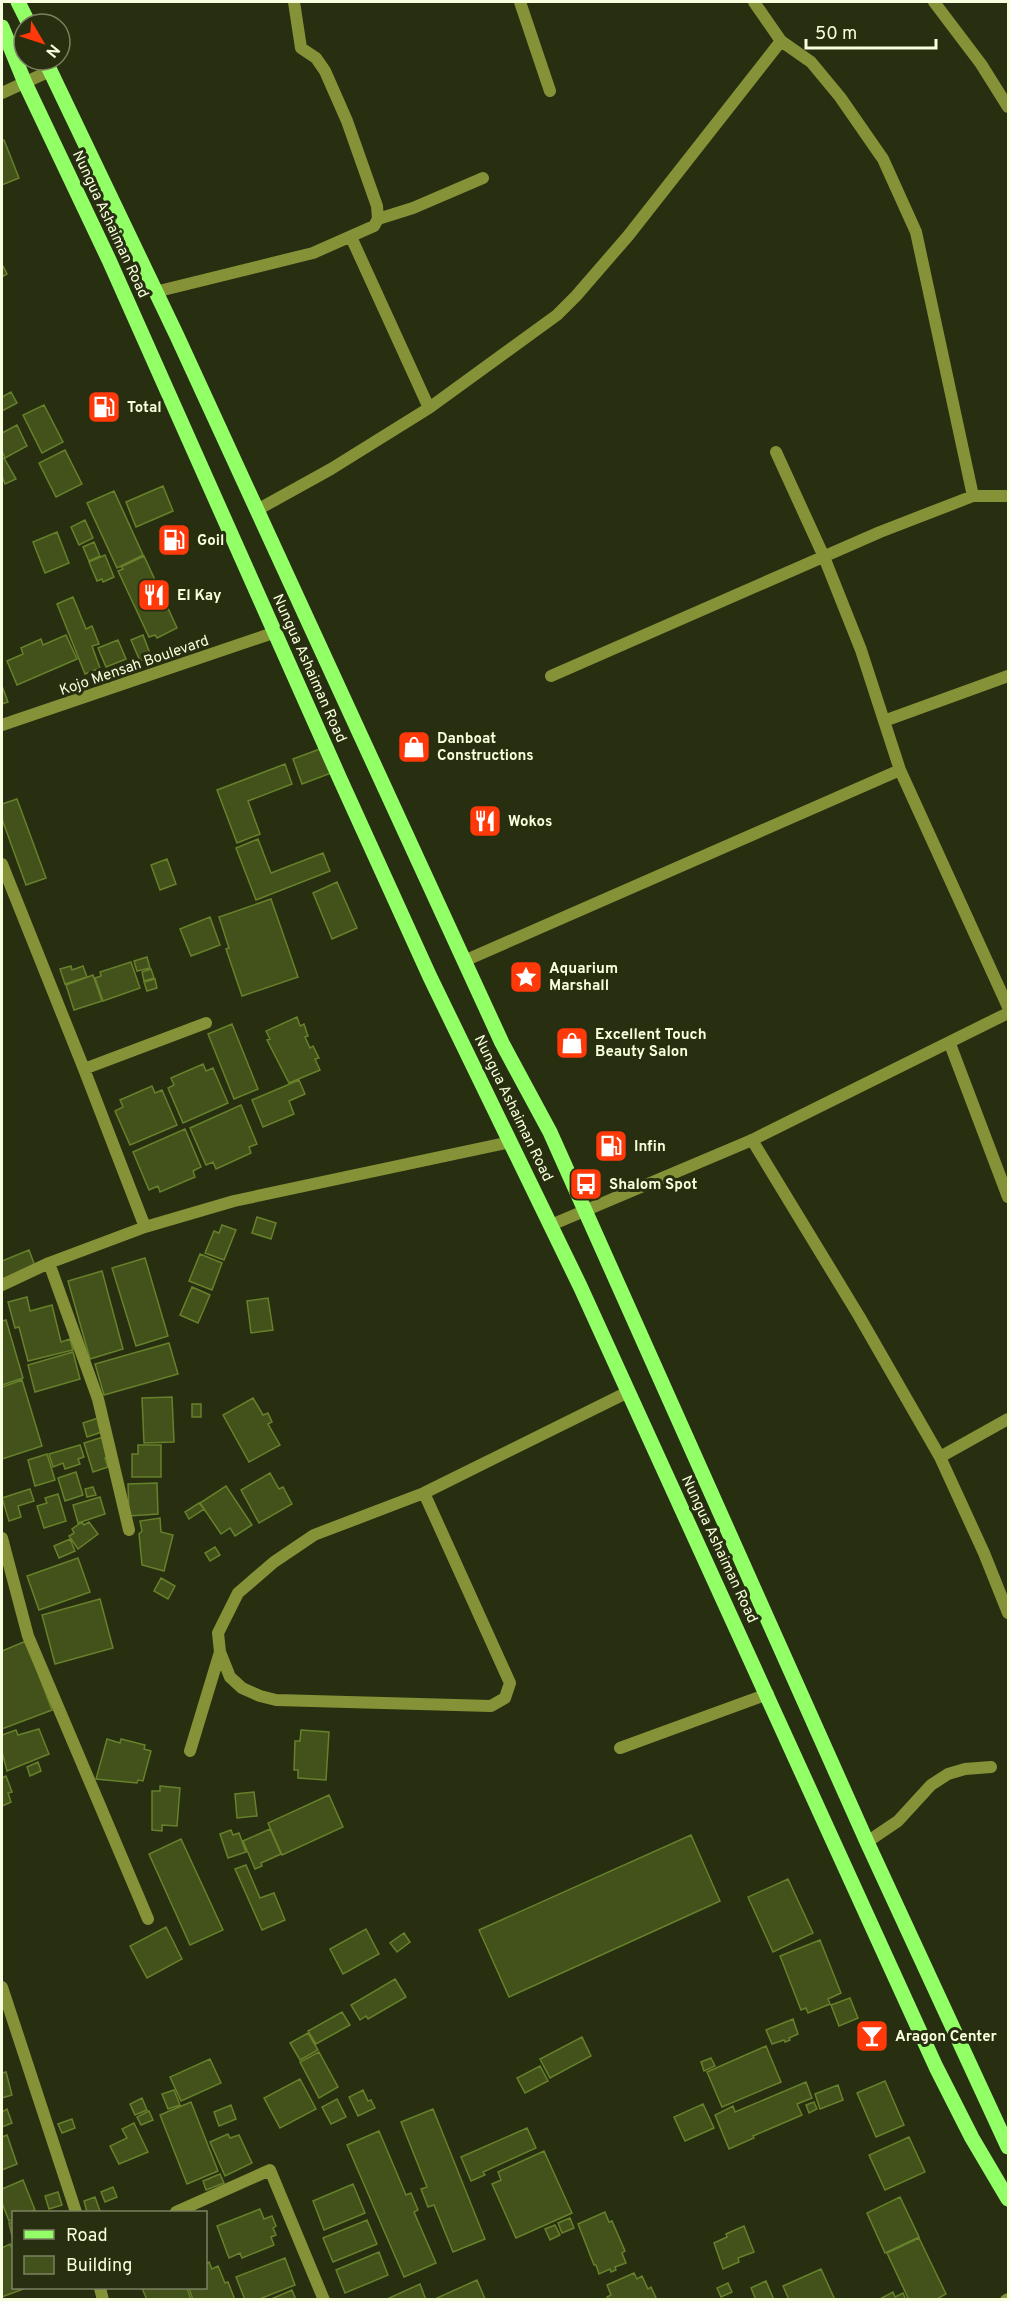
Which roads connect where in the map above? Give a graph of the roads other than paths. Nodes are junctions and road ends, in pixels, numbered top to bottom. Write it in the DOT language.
graph roads {
  1 [pos="294,2"];
  2 [pos="520,2"];
  3 [pos="754,2"];
  4 [pos="934,2"];
  5 [pos="2,27"];
  6 [pos="781,41"];
  7 [pos="39,72"];
  8 [pos="50,72"];
  9 [pos="25,83"];
  10 [pos="550,91"];
  11 [pos="2,93"];
  12 [pos="1008,107"];
  13 [pos="483,178"];
  14 [pos="378,219"];
  15 [pos="351,237"];
  16 [pos="155,292"];
  17 [pos="429,408"];
  18 [pos="776,452"];
  19 [pos="973,496"];
  20 [pos="1008,496"];
  21 [pos="257,510"];
  22 [pos="824,557"];
  23 [pos="276,632"];
  24 [pos="551,676"];
  25 [pos="1008,676"];
  26 [pos="884,721"];
  27 [pos="2,725"];
  28 [pos="900,770"];
  29 [pos="2,864"];
  30 [pos="464,961"];
  31 [pos="1008,1007"];
  32 [pos="1008,1014"];
  33 [pos="206,1023"];
  34 [pos="950,1044"];
  35 [pos="84,1069"];
  36 [pos="752,1140"];
  37 [pos="510,1142"];
  38 [pos="1008,1197"];
  39 [pos="585,1209"];
  40 [pos="551,1225"];
  41 [pos="145,1227"];
  42 [pos="49,1263"];
  43 [pos="2,1285"];
  44 [pos="627,1392"];
  45 [pos="1008,1419"];
  46 [pos="940,1457"];
  47 [pos="424,1493"];
  48 [pos="129,1530"];
  49 [pos="2,1538"];
  50 [pos="1008,1613"];
  51 [pos="220,1652"];
  52 [pos="768,1694"];
  53 [pos="620,1748"];
  54 [pos="190,1751"];
  55 [pos="991,1767"];
  56 [pos="867,1842"];
  57 [pos="148,1919"];
  58 [pos="2,1987"];
  59 [pos="1008,2147"];
  60 [pos="1006,2190"];
  61 [pos="76,2211"];
  62 [pos="178,2211"];
  63 [pos="324,2300"];
  1 -- 14 [label="street"];
  2 -- 10 [label="street"];
  3 -- 6 [label="street"];
  4 -- 12 [label="street"];
  5 -- 9 [label="main road, Nungua Ashaiman Road"];
  6 -- 17 [label="street"];
  6 -- 19 [label="street"];
  7 -- 9 [label="street"];
  8 -- 16 [label="main road, Nungua Ashaiman Road"];
  9 -- 11 [label="street"];
  9 -- 23 [label="main road, Nungua Ashaiman Road"];
  13 -- 14 [label="street"];
  14 -- 15 [label="street"];
  15 -- 16 [label="street"];
  15 -- 17 [label="street"];
  16 -- 21 [label="main road, Nungua Ashaiman Road"];
  17 -- 21 [label="street"];
  18 -- 22 [label="street"];
  19 -- 20 [label="street"];
  19 -- 22 [label="street"];
  21 -- 30 [label="main road, Nungua Ashaiman Road"];
  22 -- 24 [label="street"];
  22 -- 26 [label="street"];
  23 -- 27 [label="street, Kojo Mensah Boulevard"];
  23 -- 37 [label="main road, Nungua Ashaiman Road"];
  25 -- 26 [label="street"];
  26 -- 28 [label="street"];
  28 -- 30 [label="street"];
  28 -- 31 [label="street"];
  29 -- 35 [label="street"];
  30 -- 39 [label="main road, Nungua Ashaiman Road"];
  32 -- 34 [label="street"];
  33 -- 35 [label="street"];
  34 -- 36 [label="street"];
  34 -- 38 [label="street"];
  35 -- 41 [label="street"];
  36 -- 39 [label="street"];
  36 -- 46 [label="street"];
  37 -- 40 [label="main road, Nungua Ashaiman Road"];
  37 -- 41 [label="street"];
  39 -- 40 [label="street"];
  39 -- 56 [label="main road, Nungua Ashaiman Road"];
  40 -- 44 [label="main road, Nungua Ashaiman Road"];
  41 -- 42 [label="street"];
  42 -- 43 [label="street"];
  42 -- 48 [label="street"];
  44 -- 47 [label="street"];
  44 -- 52 [label="main road, Nungua Ashaiman Road"];
  45 -- 46 [label="street"];
  46 -- 50 [label="street"];
  47 -- 51 [label="street"];
  47 -- 51 [label="street"];
  49 -- 57 [label="street"];
  51 -- 54 [label="street"];
  52 -- 53 [label="street"];
  52 -- 60 [label="main road, Nungua Ashaiman Road"];
  55 -- 56 [label="street"];
  56 -- 59 [label="main road, Nungua Ashaiman Road"];
  58 -- 61 [label="street"];
  62 -- 63 [label="street"];
}
